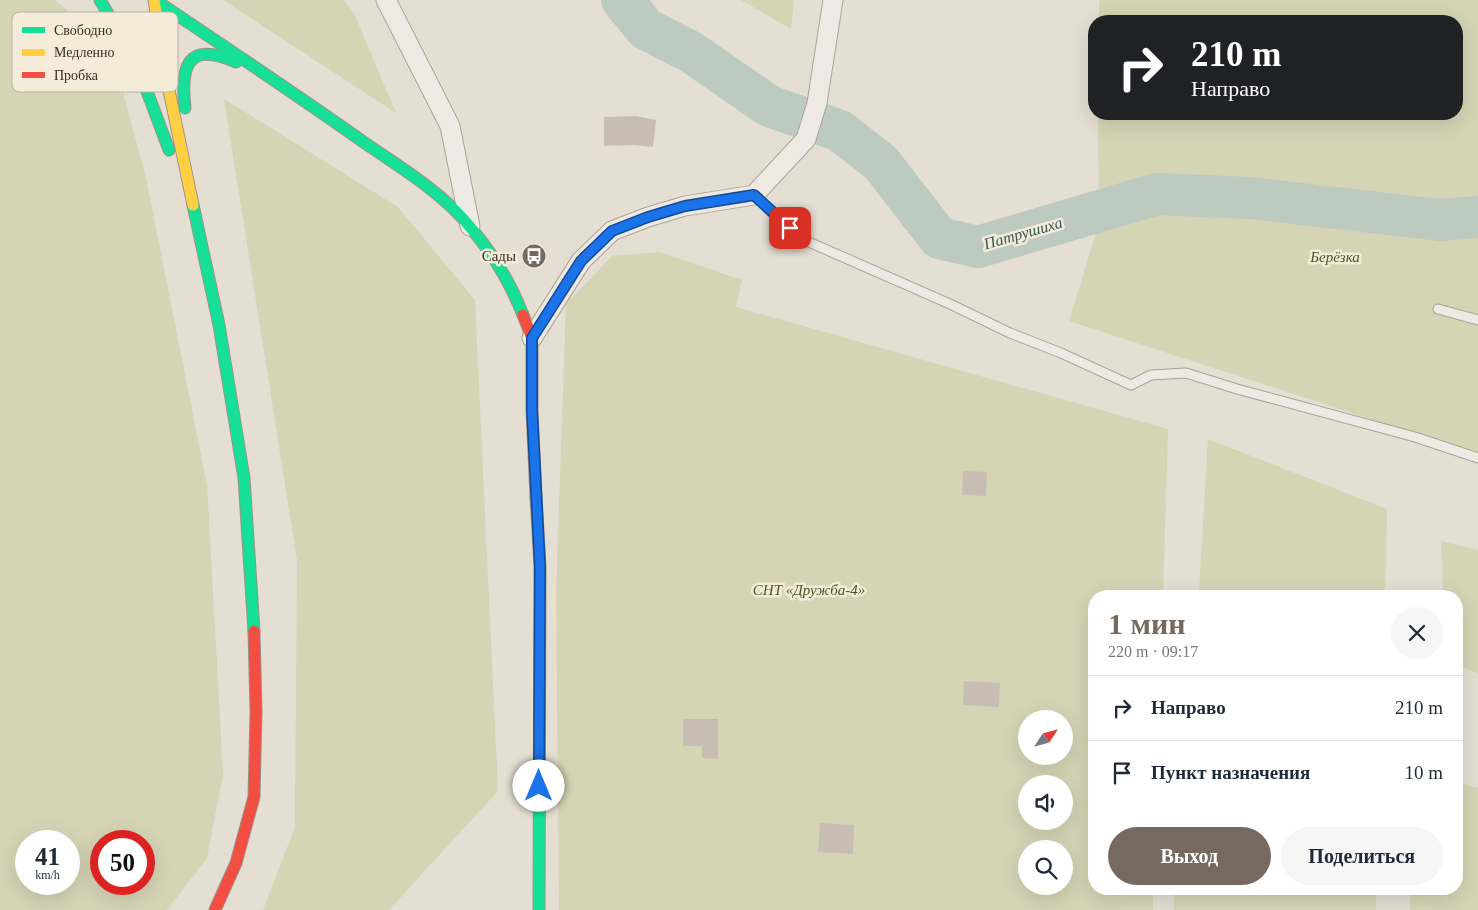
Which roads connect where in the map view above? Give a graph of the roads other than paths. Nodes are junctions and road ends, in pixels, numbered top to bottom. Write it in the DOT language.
graph roads {
  1 [pos="100,0"];
  2 [pos="154,0"];
  3 [pos="386,0"];
  4 [pos="833,0"];
  5 [pos="107,12"];
  6 [pos="172,12"];
  7 [pos="178,16"];
  8 [pos="147,92"];
  9 [pos="169,92"];
  10 [pos="300,97"];
  11 [pos="754,195"];
  12 [pos="192,208"];
  13 [pos="470,226"];
  14 [pos="1438,309"];
  15 [pos="1478,320"];
  16 [pos="532,338"];
  17 [pos="1478,458"];
  18 [pos="216,910"];
  19 [pos="539,910"];
  1 -- 5 [label="main road"];
  2 -- 6 [label="main road"];
  3 -- 13 [label="street"];
  4 -- 11 [label="street"];
  7 -- 10 [label="main road"];
  8 -- 12 [label="main road"];
  9 -- 12 [label="main road"];
  10 -- 12 [label="main road"];
  10 -- 13 [label="main road"];
  11 -- 16 [label="street"];
  11 -- 17 [label="lane"];
  12 -- 18 [label="main road"];
  13 -- 16 [label="main road"];
  14 -- 15 [label="lane"];
  16 -- 19 [label="main road"];
}
